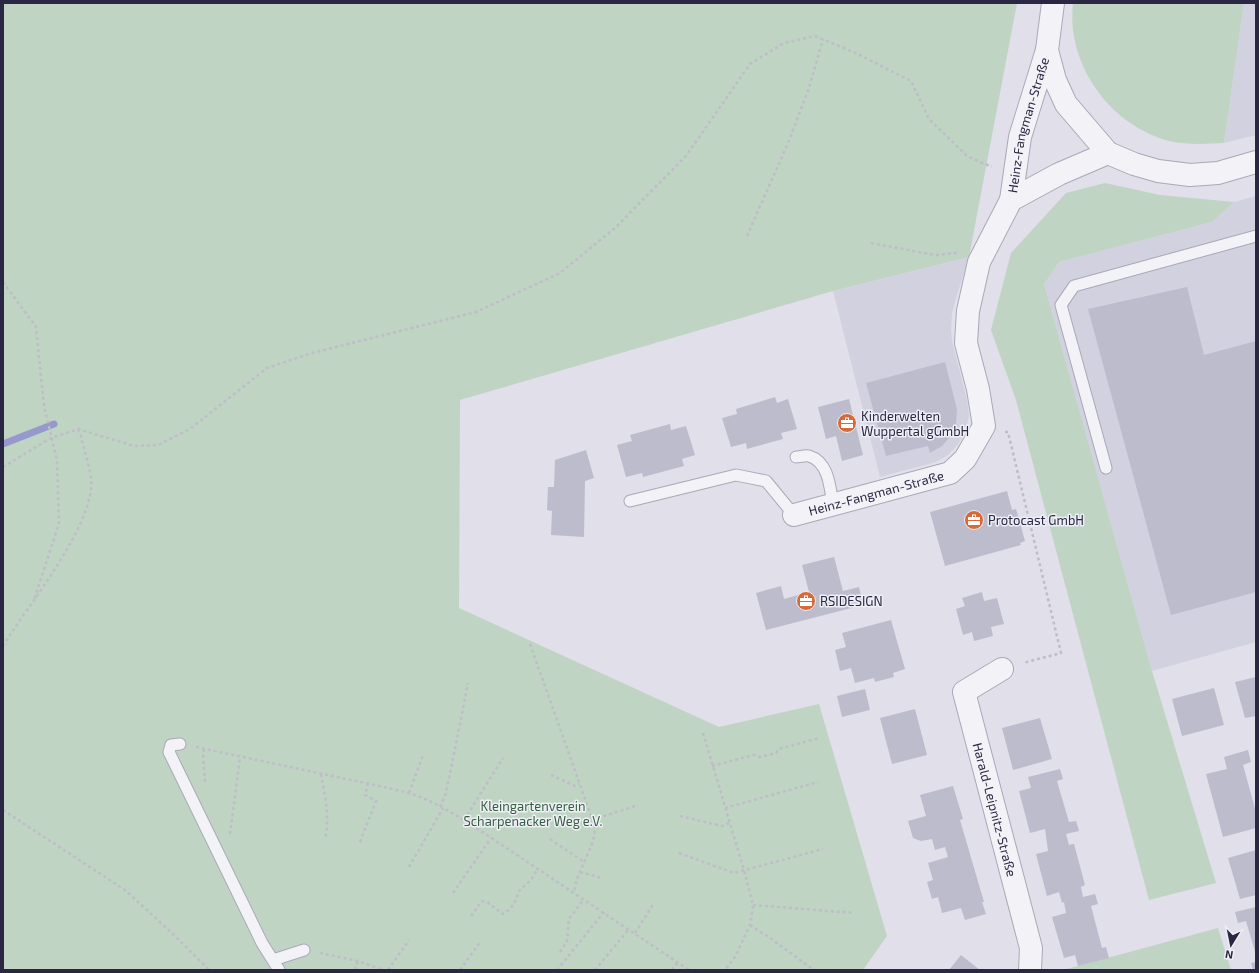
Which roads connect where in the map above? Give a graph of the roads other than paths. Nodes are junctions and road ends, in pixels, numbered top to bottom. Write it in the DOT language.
graph roads {
  1 [pos="1052,3"];
  2 [pos="1047,50"];
  3 [pos="1108,153"];
  4 [pos="1256,162"];
  5 [pos="1011,200"];
  6 [pos="1256,236"];
  7 [pos="796,457"];
  8 [pos="1106,468"];
  9 [pos="630,501"];
  10 [pos="833,505"];
  11 [pos="794,515"];
  12 [pos="1002,669"];
  13 [pos="180,744"];
  14 [pos="304,950"];
  15 [pos="273,960"];
  16 [pos="279,970"];
  17 [pos="1030,970"];
  1 -- 2 [label="street, Heinz-Fangman-Straße"];
  2 -- 3 [label="street, Heinz-Fangman-Straße"];
  2 -- 5 [label="street, Heinz-Fangman-Straße"];
  3 -- 4 [label="street, Heinz-Fangman-Straße"];
  3 -- 5 [label="street, Heinz-Fangman-Straße"];
  5 -- 10 [label="street, Heinz-Fangman-Straße"];
  6 -- 8 [label="lane"];
  7 -- 10 [label="lane"];
  9 -- 11 [label="lane"];
  10 -- 11 [label="street, Heinz-Fangman-Straße"];
  12 -- 17 [label="street, Harald-Leipnitz-Straße"];
  13 -- 15 [label="lane"];
  14 -- 15 [label="lane"];
  15 -- 16 [label="lane"];
}
